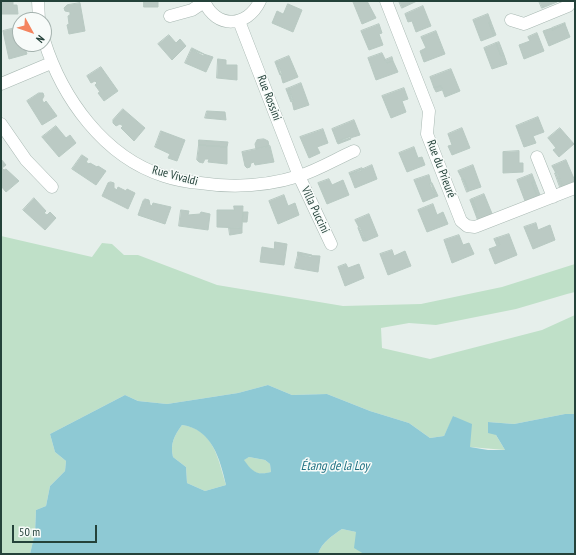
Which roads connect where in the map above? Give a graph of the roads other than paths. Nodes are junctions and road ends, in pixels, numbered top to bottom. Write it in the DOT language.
graph roads {
  1 [pos="38,1"];
  2 [pos="204,1"];
  3 [pos="260,1"];
  4 [pos="386,1"];
  5 [pos="572,1"];
  6 [pos="38,12"];
  7 [pos="170,16"];
  8 [pos="239,20"];
  9 [pos="511,20"];
  10 [pos="48,52"];
  11 [pos="51,63"];
  12 [pos="1,84"];
  13 [pos="1,124"];
  14 [pos="354,151"];
  15 [pos="537,157"];
  16 [pos="299,176"];
  17 [pos="52,187"];
  18 [pos="575,188"];
  19 [pos="552,197"];
  20 [pos="331,244"];
  1 -- 6 [label="street"];
  2 -- 7 [label="street"];
  2 -- 8 [label="street"];
  3 -- 8 [label="street"];
  4 -- 19 [label="street, Rue du Prieuré"];
  5 -- 9 [label="street"];
  8 -- 16 [label="street, Rue Rossini"];
  10 -- 11 [label="street, Rue Vivaldi"];
  11 -- 12 [label="street"];
  11 -- 16 [label="street, Rue Vivaldi"];
  13 -- 17 [label="street"];
  14 -- 16 [label="street, Rue Vivaldi"];
  15 -- 19 [label="street"];
  16 -- 20 [label="street, Villa Puccini"];
  18 -- 19 [label="street, Rue du Prieuré"];
}
